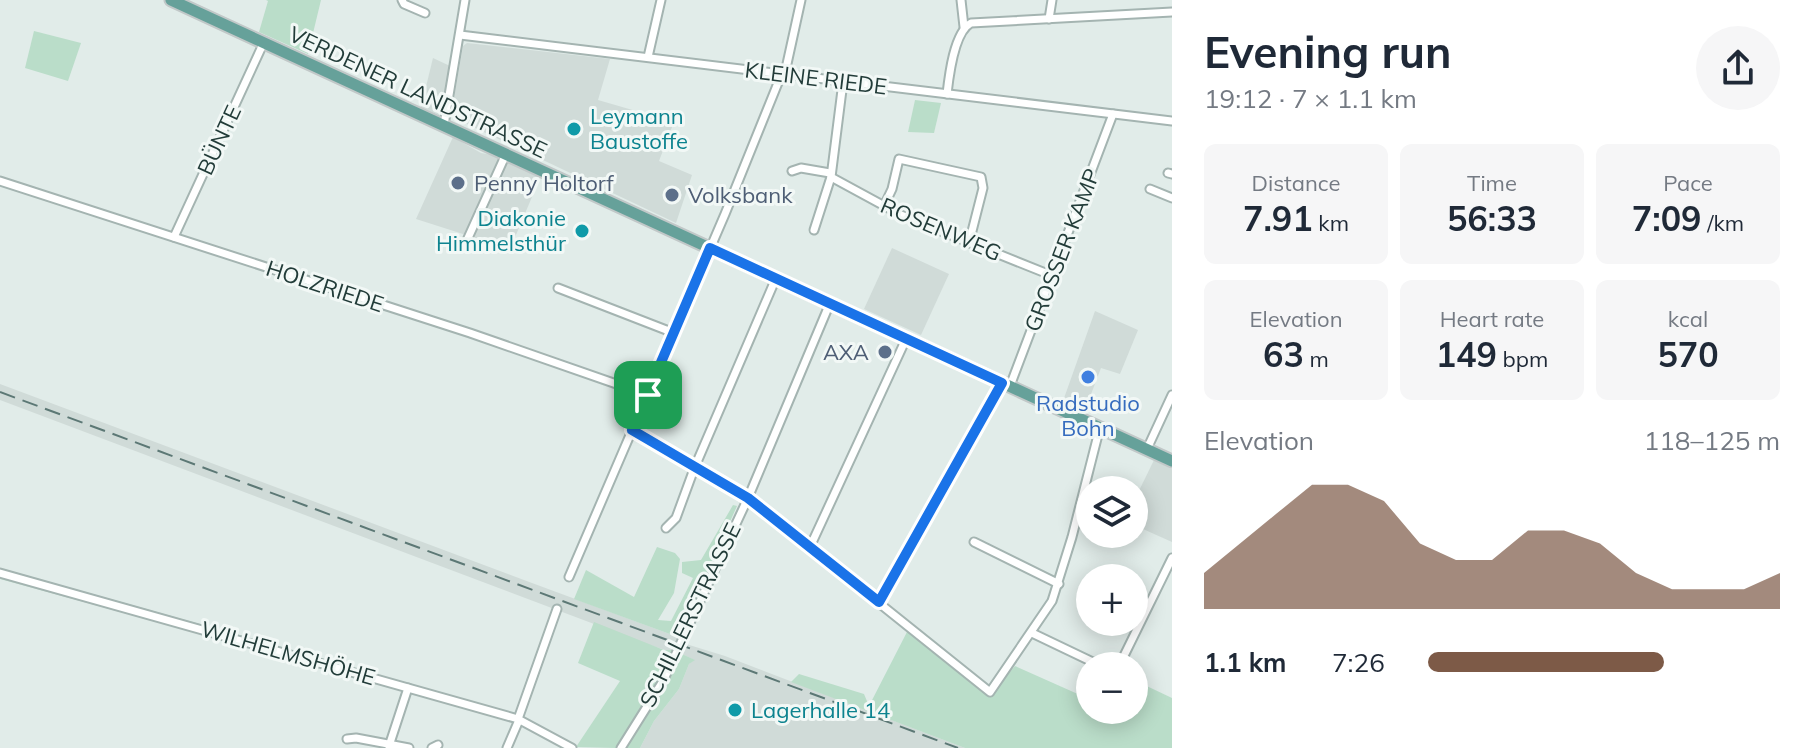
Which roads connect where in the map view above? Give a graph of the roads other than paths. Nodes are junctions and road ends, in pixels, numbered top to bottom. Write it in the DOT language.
graph roads {
  1 [pos="171,0"];
  2 [pos="402,0"];
  3 [pos="465,0"];
  4 [pos="661,0"];
  5 [pos="801,0"];
  6 [pos="961,0"];
  7 [pos="1052,0"];
  8 [pos="1172,12"];
  9 [pos="425,13"];
  10 [pos="1049,19"];
  11 [pos="964,27"];
  12 [pos="460,35"];
  13 [pos="264,42"];
  14 [pos="648,57"];
  15 [pos="783,73"];
  16 [pos="843,82"];
  17 [pos="947,94"];
  18 [pos="1113,114"];
  19 [pos="1172,121"];
  20 [pos="444,125"];
  21 [pos="506,154"];
  22 [pos="792,171"];
  23 [pos="830,175"];
  24 [pos="0,181"];
  25 [pos="1150,189"];
  26 [pos="1172,198"];
  27 [pos="884,206"];
  28 [pos="814,230"];
  29 [pos="174,237"];
  30 [pos="468,238"];
  31 [pos="969,243"];
  32 [pos="710,248"];
  33 [pos="1053,276"];
  34 [pos="776,278"];
  35 [pos="558,288"];
  36 [pos="830,303"];
  37 [pos="674,333"];
  38 [pos="906,339"];
  39 [pos="1006,384"];
  40 [pos="648,395"];
  41 [pos="1172,395"];
  42 [pos="1100,427"];
  43 [pos="632,430"];
  44 [pos="1147,449"];
  45 [pos="1172,461"];
  46 [pos="694,469"];
  47 [pos="748,497"];
  48 [pos="666,528"];
  49 [pos="974,542"];
  50 [pos="810,547"];
  51 [pos="1172,558"];
  52 [pos="0,573"];
  53 [pos="569,577"];
  54 [pos="1059,584"];
  55 [pos="879,602"];
  56 [pos="557,609"];
  57 [pos="1032,633"];
  58 [pos="1126,652"];
  59 [pos="1076,654"];
  60 [pos="408,688"];
  61 [pos="518,720"];
  62 [pos="347,739"];
  63 [pos="389,746"];
  64 [pos="409,748"];
  65 [pos="507,748"];
  66 [pos="572,748"];
  67 [pos="621,748"];
  1 -- 13 [label="main road, VERDENER LANDSTRASSE"];
  2 -- 9 [label="street"];
  3 -- 12 [label="street"];
  4 -- 14 [label="street"];
  5 -- 15 [label="street"];
  6 -- 11 [label="street"];
  7 -- 10 [label="street"];
  8 -- 10 [label="street"];
  10 -- 11 [label="street"];
  11 -- 17 [label="street"];
  12 -- 14 [label="street, KLEINE RIEDE"];
  12 -- 20 [label="street"];
  13 -- 20 [label="main road, VERDENER LANDSTRASSE"];
  13 -- 29 [label="street, BÜNTE"];
  14 -- 15 [label="street, KLEINE RIEDE"];
  15 -- 16 [label="street, KLEINE RIEDE"];
  15 -- 32 [label="street"];
  16 -- 17 [label="street, KLEINE RIEDE"];
  16 -- 23 [label="street"];
  17 -- 18 [label="street, KLEINE RIEDE"];
  18 -- 19 [label="street, KLEINE RIEDE"];
  18 -- 33 [label="street, GROSSER KAMP"];
  20 -- 21 [label="main road, VERDENER LANDSTRASSE"];
  21 -- 30 [label="street"];
  21 -- 32 [label="main road, VERDENER LANDSTRASSE"];
  22 -- 23 [label="street, ROSENWEG"];
  23 -- 27 [label="street, ROSENWEG"];
  23 -- 28 [label="street"];
  24 -- 29 [label="street, HOLZRIEDE"];
  25 -- 26 [label="street"];
  27 -- 31 [label="street, ROSENWEG"];
  27 -- 31 [label="street"];
  29 -- 40 [label="street, HOLZRIEDE"];
  31 -- 33 [label="street, ROSENWEG"];
  32 -- 34 [label="main road, VERDENER LANDSTRASSE"];
  32 -- 37 [label="street"];
  33 -- 39 [label="street, GROSSER KAMP"];
  34 -- 36 [label="main road, VERDENER LANDSTRASSE"];
  34 -- 46 [label="street"];
  35 -- 37 [label="street"];
  36 -- 38 [label="main road, VERDENER LANDSTRASSE"];
  36 -- 47 [label="street, SCHILLERSTRASSE"];
  37 -- 40 [label="street"];
  38 -- 39 [label="main road, VERDENER LANDSTRASSE"];
  38 -- 50 [label="street"];
  39 -- 42 [label="main road, VERDENER LANDSTRASSE"];
  39 -- 55 [label="street, GROSSER KAMP"];
  40 -- 43 [label="street"];
  41 -- 44 [label="street"];
  42 -- 44 [label="main road, VERDENER LANDSTRASSE"];
  42 -- 54 [label="street"];
  43 -- 46 [label="street"];
  43 -- 53 [label="street"];
  44 -- 45 [label="main road, VERDENER LANDSTRASSE"];
  46 -- 47 [label="street"];
  46 -- 48 [label="street"];
  47 -- 50 [label="street"];
  47 -- 67 [label="street, SCHILLERSTRASSE, bridge"];
  49 -- 54 [label="street"];
  50 -- 55 [label="street"];
  51 -- 58 [label="street"];
  52 -- 60 [label="street, WILHELMSHÖHE"];
  54 -- 57 [label="street"];
  55 -- 57 [label="street"];
  56 -- 61 [label="street"];
  57 -- 59 [label="street"];
  60 -- 61 [label="street, WILHELMSHÖHE"];
  60 -- 63 [label="street"];
  61 -- 65 [label="street"];
  61 -- 66 [label="street, WILHELMSHÖHE"];
  62 -- 63 [label="street"];
  63 -- 64 [label="street"];
}
